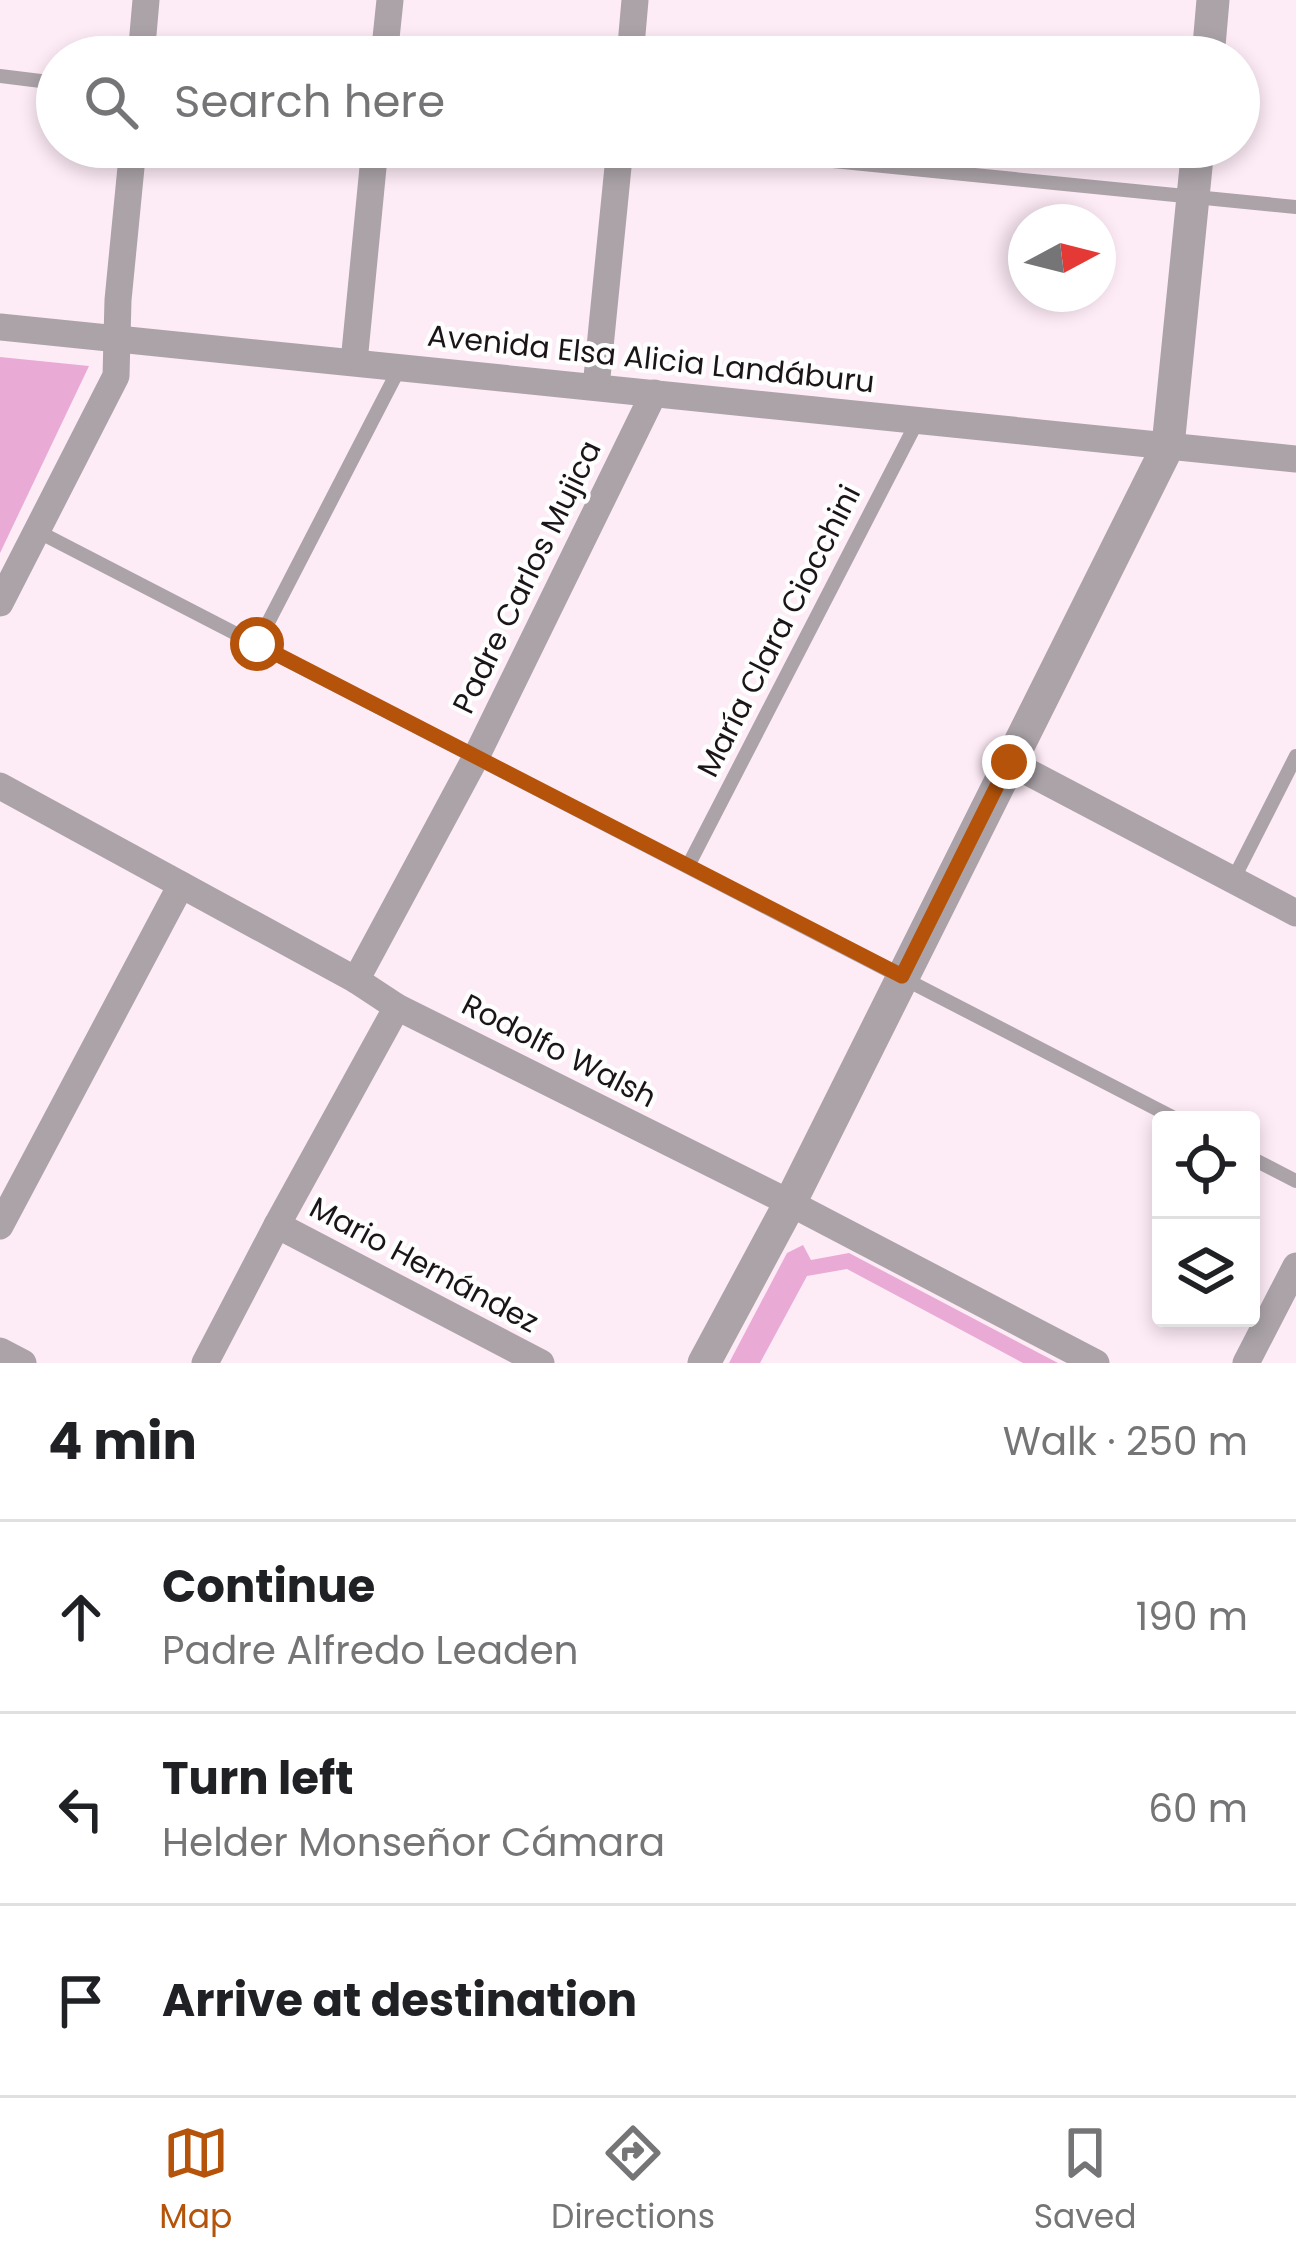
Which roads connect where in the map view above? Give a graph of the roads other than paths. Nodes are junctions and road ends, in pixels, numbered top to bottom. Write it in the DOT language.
graph roads {
  1 [pos="146,0"];
  2 [pos="390,0"];
  3 [pos="635,0"];
  4 [pos="1213,0"];
  5 [pos="143,36"];
  6 [pos="386,36"];
  7 [pos="631,36"];
  8 [pos="1210,36"];
  9 [pos="0,76"];
  10 [pos="36,80"];
  11 [pos="131,168"];
  12 [pos="373,168"];
  13 [pos="618,168"];
  14 [pos="907,168"];
  15 [pos="1196,168"];
  16 [pos="1193,196"];
  17 [pos="1296,207"];
  18 [pos="0,326"];
  19 [pos="119,339"];
  20 [pos="354,362"];
  21 [pos="400,367"];
  22 [pos="596,387"];
  23 [pos="654,393"];
  24 [pos="918,420"];
  25 [pos="1168,446"];
  26 [pos="1296,459"];
  27 [pos="37,531"];
  28 [pos="0,604"];
  29 [pos="257,644"];
  30 [pos="1296,756"];
  31 [pos="476,757"];
  32 [pos="1009,762"];
  33 [pos="0,786"];
  34 [pos="688,866"];
  35 [pos="1233,880"];
  36 [pos="181,885"];
  37 [pos="1296,913"];
  38 [pos="902,976"];
  39 [pos="356,980"];
  40 [pos="397,1006"];
  41 [pos="1161,1111"];
  42 [pos="1260,1163"];
  43 [pos="1296,1181"];
  44 [pos="790,1203"];
  45 [pos="0,1226"];
  46 [pos="277,1226"];
  47 [pos="1296,1266"];
  48 [pos="0,1352"];
  49 [pos="23,1363"];
  50 [pos="205,1363"];
  51 [pos="541,1363"];
  52 [pos="704,1363"];
  53 [pos="1096,1363"];
  54 [pos="1246,1363"];
  1 -- 5 [label="street"];
  2 -- 6 [label="street"];
  3 -- 7 [label="street"];
  4 -- 8 [label="street"];
  9 -- 10 [label="lane"];
  11 -- 19 [label="street"];
  12 -- 20 [label="street"];
  13 -- 22 [label="street"];
  14 -- 16 [label="lane"];
  15 -- 16 [label="street"];
  16 -- 17 [label="lane"];
  16 -- 25 [label="street"];
  18 -- 19 [label="street, Avenida Elsa Alicia Landáburu"];
  19 -- 20 [label="street, Avenida Elsa Alicia Landáburu"];
  19 -- 27 [label="street"];
  20 -- 21 [label="street, Avenida Elsa Alicia Landáburu"];
  21 -- 22 [label="street, Avenida Elsa Alicia Landáburu"];
  21 -- 29 [label="lane"];
  22 -- 23 [label="street, Avenida Elsa Alicia Landáburu"];
  23 -- 24 [label="street, Avenida Elsa Alicia Landáburu"];
  23 -- 31 [label="street, Padre Carlos Mujica"];
  24 -- 25 [label="street, Avenida Elsa Alicia Landáburu"];
  24 -- 34 [label="lane, María Clara Ciocchini"];
  25 -- 26 [label="street, Avenida Elsa Alicia Landáburu"];
  25 -- 32 [label="street"];
  27 -- 28 [label="street"];
  27 -- 29 [label="lane"];
  29 -- 31 [label="lane"];
  30 -- 35 [label="lane"];
  31 -- 34 [label="lane"];
  31 -- 39 [label="street, Padre Carlos Mujica"];
  32 -- 35 [label="street"];
  32 -- 38 [label="street"];
  33 -- 36 [label="street, Rodolfo Walsh"];
  34 -- 38 [label="lane"];
  35 -- 37 [label="street"];
  36 -- 39 [label="street, Rodolfo Walsh"];
  36 -- 45 [label="street"];
  38 -- 41 [label="lane"];
  38 -- 44 [label="street"];
  39 -- 40 [label="street, Rodolfo Walsh"];
  40 -- 44 [label="street, Rodolfo Walsh"];
  40 -- 46 [label="street"];
  42 -- 43 [label="lane"];
  44 -- 52 [label="street"];
  44 -- 53 [label="street, Rodolfo Walsh"];
  46 -- 50 [label="street"];
  46 -- 51 [label="street, Mario Hernández"];
  47 -- 54 [label="street"];
  48 -- 49 [label="street"];
}
